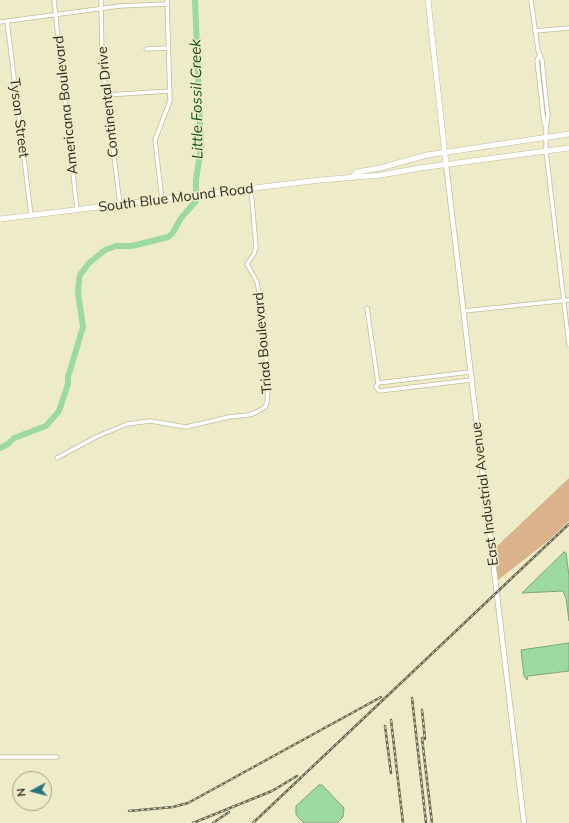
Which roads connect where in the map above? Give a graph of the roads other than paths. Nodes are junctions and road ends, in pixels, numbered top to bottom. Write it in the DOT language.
graph roads {
  1 [pos="54,0"];
  2 [pos="101,0"];
  3 [pos="428,0"];
  4 [pos="531,0"];
  5 [pos="167,2"];
  6 [pos="102,9"];
  7 [pos="56,15"];
  8 [pos="7,21"];
  9 [pos="0,22"];
  10 [pos="569,28"];
  11 [pos="535,31"];
  12 [pos="168,48"];
  13 [pos="146,49"];
  14 [pos="170,91"];
  15 [pos="106,96"];
  16 [pos="569,134"];
  17 [pos="546,138"];
  18 [pos="569,148"];
  19 [pos="546,151"];
  20 [pos="445,152"];
  21 [pos="446,164"];
  22 [pos="353,176"];
  23 [pos="251,189"];
  24 [pos="162,200"];
  25 [pos="120,205"];
  26 [pos="77,210"];
  27 [pos="31,215"];
  28 [pos="0,219"];
  29 [pos="564,300"];
  30 [pos="569,300"];
  31 [pos="367,308"];
  32 [pos="464,310"];
  33 [pos="569,345"];
  34 [pos="470,372"];
  35 [pos="471,380"];
  36 [pos="378,383"];
  37 [pos="56,458"];
  38 [pos="57,757"];
  39 [pos="0,758"];
  40 [pos="524,823"];
  1 -- 7 [label="street, Americana Boulevard"];
  2 -- 6 [label="street, Continental Drive"];
  3 -- 20 [label="main road"];
  4 -- 11 [label="street"];
  5 -- 6 [label="street"];
  5 -- 12 [label="street"];
  6 -- 7 [label="street"];
  6 -- 15 [label="street, Continental Drive"];
  7 -- 8 [label="street"];
  7 -- 26 [label="street, Americana Boulevard"];
  8 -- 9 [label="street"];
  8 -- 27 [label="street, Tyson Street"];
  10 -- 11 [label="street"];
  11 -- 17 [label="street"];
  12 -- 13 [label="street"];
  12 -- 14 [label="street"];
  14 -- 15 [label="street"];
  14 -- 24 [label="street"];
  15 -- 25 [label="street, Continental Drive"];
  16 -- 17 [label="main road, South Blue Mound Road"];
  17 -- 19 [label="street"];
  17 -- 20 [label="main road, South Blue Mound Road"];
  18 -- 19 [label="main road, South Blue Mound Road"];
  19 -- 21 [label="main road, South Blue Mound Road"];
  19 -- 29 [label="street"];
  20 -- 21 [label="main road"];
  20 -- 22 [label="main road, South Blue Mound Road"];
  21 -- 22 [label="main road, South Blue Mound Road"];
  21 -- 32 [label="street, East Industrial Avenue"];
  22 -- 23 [label="main road, South Blue Mound Road"];
  23 -- 24 [label="main road, South Blue Mound Road"];
  23 -- 37 [label="street, Triad Boulevard"];
  24 -- 25 [label="main road, South Blue Mound Road"];
  25 -- 26 [label="main road, South Blue Mound Road"];
  26 -- 27 [label="main road, South Blue Mound Road"];
  27 -- 28 [label="main road, South Blue Mound Road"];
  29 -- 30 [label="street"];
  29 -- 32 [label="street"];
  29 -- 33 [label="street"];
  31 -- 36 [label="street"];
  32 -- 34 [label="street, East Industrial Avenue"];
  34 -- 35 [label="street, East Industrial Avenue"];
  34 -- 36 [label="street"];
  35 -- 36 [label="street"];
  35 -- 40 [label="street, East Industrial Avenue"];
  38 -- 39 [label="street"];
}
